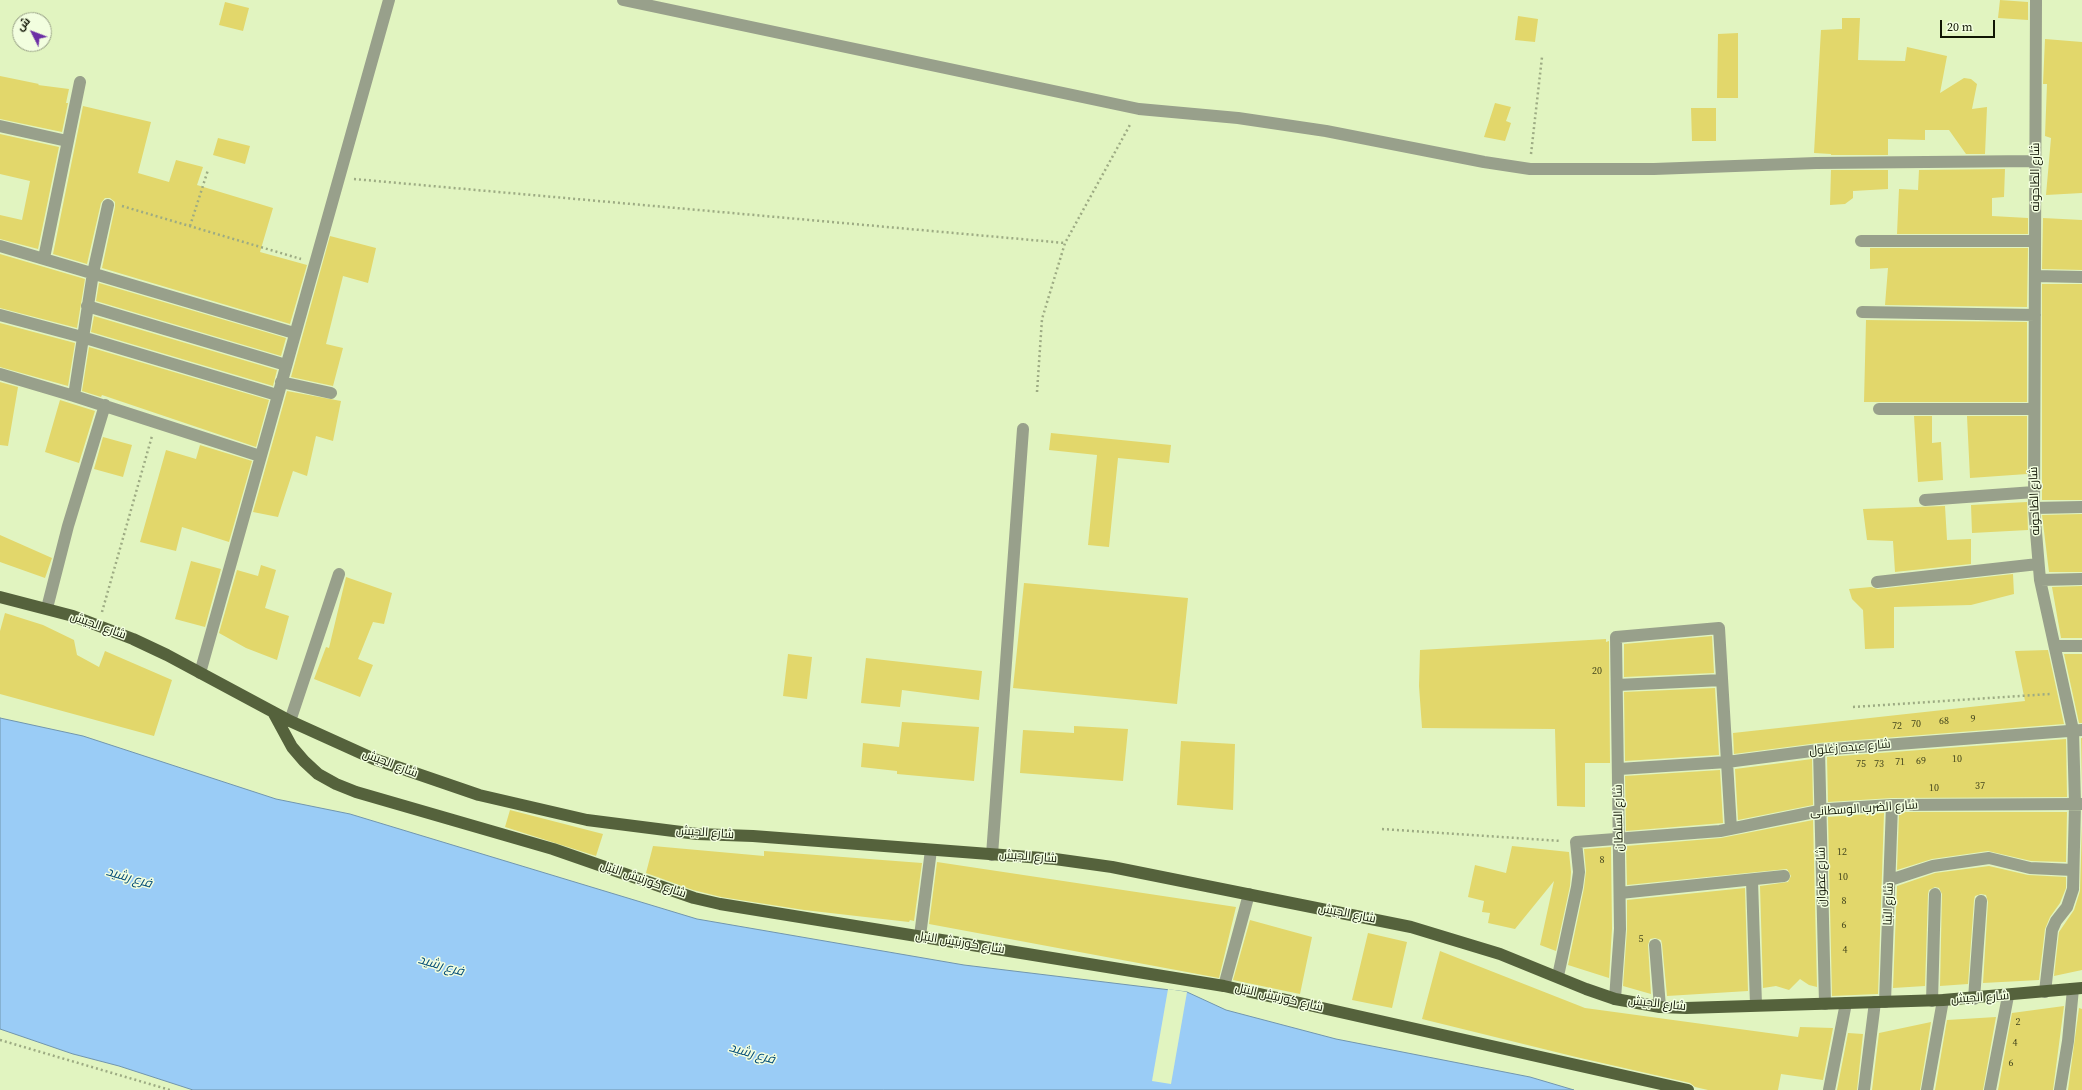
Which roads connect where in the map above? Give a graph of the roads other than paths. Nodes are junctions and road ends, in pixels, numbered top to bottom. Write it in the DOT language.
graph roads {
  1 [pos="389,0"];
  2 [pos="622,0"];
  3 [pos="2036,0"];
  4 [pos="80,82"];
  5 [pos="0,126"];
  6 [pos="67,141"];
  7 [pos="2036,161"];
  8 [pos="108,205"];
  9 [pos="1861,241"];
  10 [pos="2035,241"];
  11 [pos="0,246"];
  12 [pos="44,258"];
  13 [pos="93,273"];
  14 [pos="2035,276"];
  15 [pos="2082,277"];
  16 [pos="87,306"];
  17 [pos="1862,312"];
  18 [pos="0,315"];
  19 [pos="2035,315"];
  20 [pos="294,333"];
  21 [pos="82,337"];
  22 [pos="286,365"];
  23 [pos="0,374"];
  24 [pos="281,382"];
  25 [pos="331,393"];
  26 [pos="277,395"];
  27 [pos="74,396"];
  28 [pos="105,405"];
  29 [pos="1879,409"];
  30 [pos="2034,409"];
  31 [pos="1023,429"];
  32 [pos="260,456"];
  33 [pos="2034,492"];
  34 [pos="1925,500"];
  35 [pos="2034,508"];
  36 [pos="2082,508"];
  37 [pos="2038,564"];
  38 [pos="339,574"];
  39 [pos="2040,580"];
  40 [pos="2082,580"];
  41 [pos="1877,582"];
  42 [pos="0,597"];
  43 [pos="47,608"];
  44 [pos="2055,646"];
  45 [pos="2082,646"];
  46 [pos="200,673"];
  47 [pos="1722,680"];
  48 [pos="1617,685"];
  49 [pos="273,712"];
  50 [pos="290,721"];
  51 [pos="2078,730"];
  52 [pos="1819,750"];
  53 [pos="1727,762"];
  54 [pos="1618,769"];
  55 [pos="2078,804"];
  56 [pos="1892,805"];
  57 [pos="1821,810"];
  58 [pos="1731,830"];
  59 [pos="1620,839"];
  60 [pos="931,850"];
  61 [pos="992,855"];
  62 [pos="2074,870"];
  63 [pos="1784,876"];
  64 [pos="1752,880"];
  65 [pos="1890,880"];
  66 [pos="1620,893"];
  67 [pos="1249,894"];
  68 [pos="1935,894"];
  69 [pos="1981,901"];
  70 [pos="920,936"];
  71 [pos="1655,945"];
  72 [pos="1558,976"];
  73 [pos="1224,986"];
  74 [pos="2077,989"];
  75 [pos="2045,992"];
  76 [pos="2008,996"];
  77 [pos="1615,999"];
  78 [pos="1974,999"];
  79 [pos="1937,1001"];
  80 [pos="1880,1002"];
  81 [pos="1846,1003"];
  82 [pos="1825,1004"];
  83 [pos="1756,1006"];
  84 [pos="1660,1007"];
  85 [pos="1688,1090"];
  86 [pos="1829,1090"];
  87 [pos="1864,1090"];
  88 [pos="1927,1090"];
  89 [pos="1990,1090"];
  90 [pos="2060,1090"];
  1 -- 20 [label="street"];
  2 -- 7 [label="street"];
  3 -- 7 [label="street, شارع الطاحونه"];
  4 -- 6 [label="street"];
  5 -- 6 [label="street"];
  6 -- 12 [label="street"];
  7 -- 10 [label="street, شارع الطاحونه"];
  8 -- 13 [label="street"];
  9 -- 10 [label="street"];
  10 -- 14 [label="street, شارع الطاحونه"];
  11 -- 12 [label="street"];
  12 -- 13 [label="street"];
  13 -- 16 [label="street"];
  13 -- 20 [label="street"];
  14 -- 15 [label="street"];
  14 -- 19 [label="street, شارع الطاحونه"];
  16 -- 21 [label="street"];
  16 -- 22 [label="street"];
  17 -- 19 [label="street"];
  18 -- 21 [label="street"];
  19 -- 30 [label="street, شارع الطاحونه"];
  20 -- 22 [label="street"];
  21 -- 26 [label="street"];
  21 -- 27 [label="street"];
  22 -- 24 [label="street"];
  23 -- 27 [label="street"];
  24 -- 25 [label="street"];
  24 -- 26 [label="street"];
  26 -- 32 [label="street"];
  27 -- 28 [label="street"];
  28 -- 32 [label="street"];
  28 -- 43 [label="street"];
  29 -- 30 [label="street"];
  30 -- 33 [label="street, شارع الطاحونه"];
  31 -- 61 [label="street"];
  32 -- 46 [label="street"];
  33 -- 34 [label="street"];
  33 -- 35 [label="street, شارع الطاحونه"];
  35 -- 36 [label="street"];
  35 -- 37 [label="street, شارع الطاحونه"];
  37 -- 39 [label="street, شارع الطاحونه"];
  37 -- 41 [label="street"];
  38 -- 50 [label="street"];
  39 -- 40 [label="street"];
  39 -- 44 [label="street, شارع الطاحونه"];
  42 -- 43 [label="main road, شارع الجيش"];
  43 -- 46 [label="main road, شارع الجيش"];
  44 -- 45 [label="street"];
  44 -- 51 [label="street, شارع الطاحونه"];
  46 -- 49 [label="main road, شارع الجيش"];
  47 -- 48 [label="street"];
  47 -- 48 [label="street, شارع السلطان"];
  47 -- 53 [label="street"];
  48 -- 54 [label="street, شارع السلطان"];
  49 -- 50 [label="main road, شارع الجيش"];
  49 -- 70 [label="main road, شارع كورنيش النيل"];
  50 -- 60 [label="main road, شارع الجيش"];
  51 -- 52 [label="street, شارع عبده زغلول"];
  51 -- 55 [label="street, شارع الطاحونه"];
  52 -- 53 [label="street, شارع عبده زغلول"];
  52 -- 57 [label="street, شارع عطوان"];
  53 -- 54 [label="street, شارع عبده زغلول"];
  53 -- 58 [label="street"];
  54 -- 59 [label="street, شارع السلطان"];
  55 -- 56 [label="street, شارع الضرب الوسطانى"];
  55 -- 62 [label="street, شارع الطاحونه"];
  56 -- 57 [label="street, شارع الضرب الوسطانى"];
  56 -- 65 [label="street, شارع البنا"];
  57 -- 58 [label="street, شارع الضرب الوسطانى"];
  57 -- 82 [label="street, شارع عطوان"];
  58 -- 59 [label="street, شارع الضرب الوسطانى"];
  59 -- 66 [label="street, شارع السلطان"];
  59 -- 72 [label="street, شارع الضرب الوسطانى"];
  60 -- 61 [label="main road, شارع الجيش"];
  60 -- 70 [label="street"];
  61 -- 67 [label="main road, شارع الجيش"];
  62 -- 65 [label="street"];
  62 -- 75 [label="street, شارع الطاحونه"];
  63 -- 64 [label="street"];
  64 -- 66 [label="street"];
  64 -- 83 [label="street"];
  65 -- 80 [label="street, شارع البنا"];
  66 -- 77 [label="street, شارع السلطان"];
  67 -- 72 [label="main road, شارع الجيش"];
  67 -- 73 [label="street"];
  68 -- 79 [label="street"];
  69 -- 78 [label="street"];
  70 -- 73 [label="main road, شارع كورنيش النيل"];
  71 -- 84 [label="street"];
  72 -- 77 [label="main road, شارع الجيش"];
  73 -- 85 [label="main road, شارع كورنيش النيل"];
  74 -- 75 [label="main road, شارع الجيش"];
  74 -- 90 [label="street"];
  75 -- 76 [label="main road, شارع الجيش"];
  76 -- 78 [label="main road, شارع الجيش"];
  76 -- 89 [label="street"];
  77 -- 84 [label="main road, شارع الجيش"];
  78 -- 79 [label="main road, شارع الجيش"];
  79 -- 80 [label="main road, شارع الجيش"];
  79 -- 88 [label="street"];
  80 -- 81 [label="main road, شارع الجيش"];
  80 -- 87 [label="street, شارع البنا"];
  81 -- 82 [label="main road, شارع الجيش"];
  81 -- 86 [label="street"];
  82 -- 83 [label="main road, شارع الجيش"];
  83 -- 84 [label="main road, شارع الجيش"];
}
